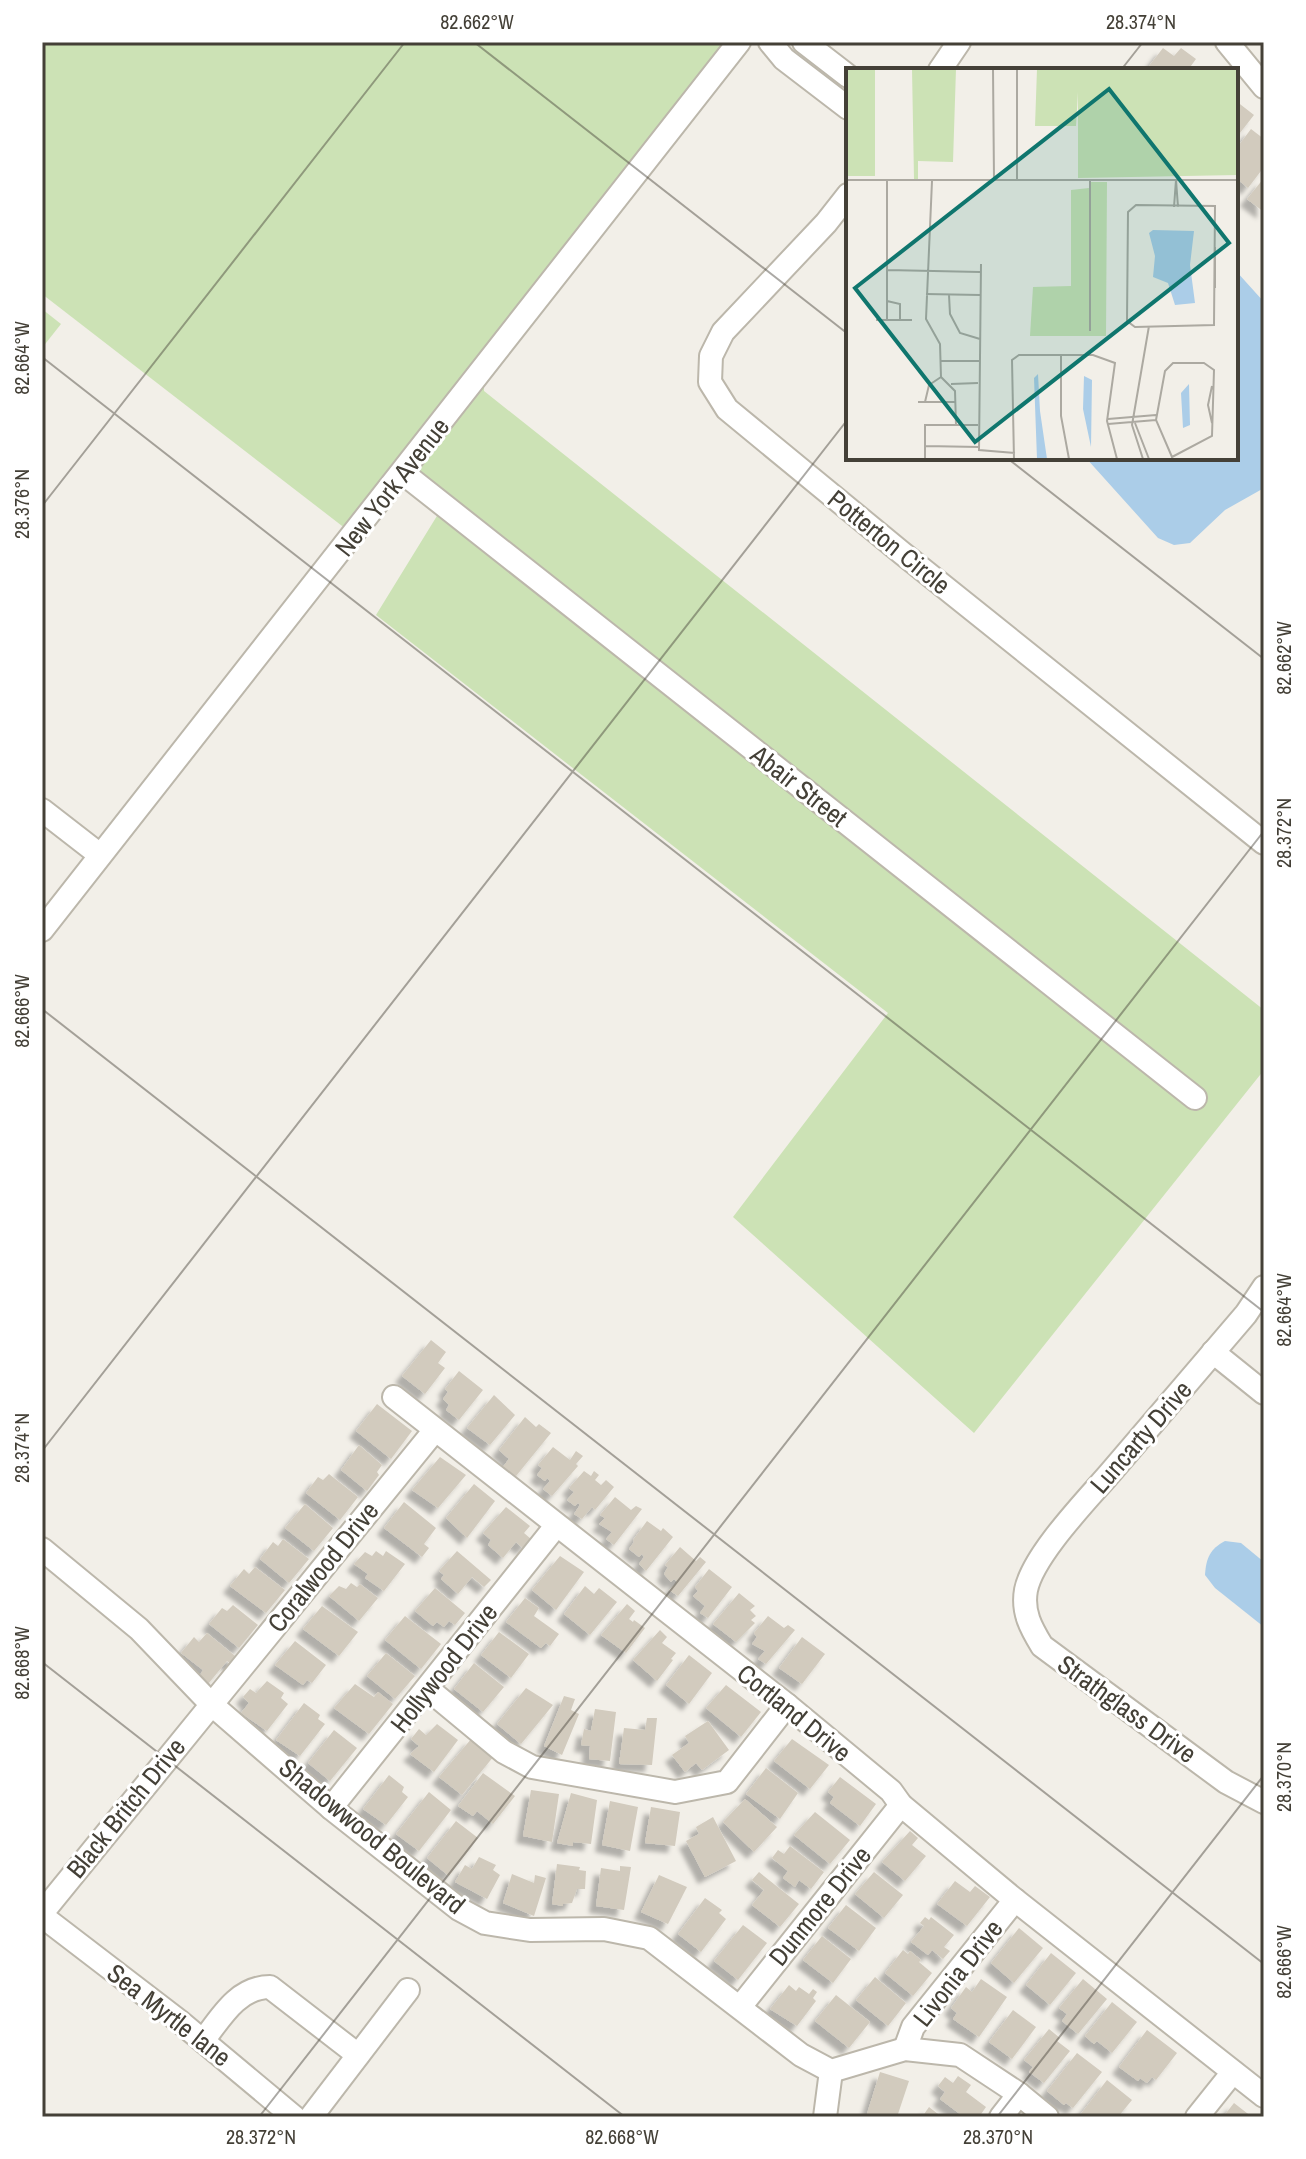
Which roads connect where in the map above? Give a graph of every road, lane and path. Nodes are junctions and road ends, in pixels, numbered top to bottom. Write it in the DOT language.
graph roads {
  1 [pos="739,42"];
  2 [pos="770,42"];
  3 [pos="804,42"];
  4 [pos="959,42"];
  5 [pos="1229,42"];
  6 [pos="941,68"];
  7 [pos="1264,68"];
  8 [pos="846,74"];
  9 [pos="1264,87"];
  10 [pos="844,96"];
  11 [pos="846,198"];
  12 [pos="403,473"];
  13 [pos="42,810"];
  14 [pos="1264,843"];
  15 [pos="100,855"];
  16 [pos="42,930"];
  17 [pos="1195,1098"];
  18 [pos="1264,1287"];
  19 [pos="1213,1352"];
  20 [pos="1264,1393"];
  21 [pos="394,1397"];
  22 [pos="435,1430"];
  23 [pos="556,1526"];
  24 [pos="42,1549"];
  25 [pos="1026,1591"];
  26 [pos="428,1689"];
  27 [pos="211,1704"];
  28 [pos="787,1705"];
  29 [pos="1264,1802"];
  30 [pos="901,1805"];
  31 [pos="331,1808"];
  32 [pos="1015,1900"];
  33 [pos="42,1915"];
  34 [pos="408,1990"];
  35 [pos="740,2007"];
  36 [pos="203,2041"];
  37 [pos="905,2049"];
  38 [pos="358,2055"];
  39 [pos="831,2071"];
  40 [pos="1233,2072"];
  41 [pos="1019,2094"];
  42 [pos="1264,2096"];
  43 [pos="294,2117"];
  44 [pos="311,2117"];
  45 [pos="825,2117"];
  46 [pos="1001,2117"];
  47 [pos="1047,2117"];
  48 [pos="1197,2117"];
  1 -- 12 [label="street, New York Avenue"];
  2 -- 10 [label="street"];
  3 -- 8 [label="street"];
  4 -- 6 [label="street"];
  5 -- 7 [label="street"];
  5 -- 9 [label="street"];
  11 -- 14 [label="street, Potterton Circle"];
  12 -- 15 [label="street, New York Avenue"];
  12 -- 17 [label="street, Abair Street"];
  13 -- 15 [label="street"];
  15 -- 16 [label="street, New York Avenue"];
  18 -- 19 [label="street, Luncarty Drive"];
  19 -- 20 [label="street"];
  19 -- 25 [label="street, Luncarty Drive"];
  21 -- 22 [label="street, Cortland Drive"];
  22 -- 23 [label="street, Cortland Drive"];
  22 -- 27 [label="street, Coralwood Drive"];
  23 -- 26 [label="street, Hollywood Drive"];
  23 -- 28 [label="street, Cortland Drive"];
  24 -- 27 [label="street, Shadowwood Boulevard"];
  25 -- 29 [label="street, Strathglass Drive"];
  26 -- 28 [label="street"];
  26 -- 31 [label="street, Hollywood Drive"];
  27 -- 31 [label="street, Shadowwood Boulevard"];
  27 -- 33 [label="street, Black Britch Drive"];
  28 -- 30 [label="street, Cortland Drive"];
  30 -- 32 [label="street, Cortland Drive"];
  30 -- 35 [label="street, Dunmore Drive"];
  31 -- 35 [label="street, Shadowwood Boulevard"];
  32 -- 37 [label="street, Livonia Drive"];
  32 -- 40 [label="street, Cortland Drive"];
  33 -- 36 [label="street, Sea Myrtle lane"];
  34 -- 38 [label="street"];
  35 -- 39 [label="street, Shadowwood Boulevard"];
  36 -- 38 [label="street"];
  36 -- 43 [label="street, Sea Myrtle lane"];
  37 -- 39 [label="street"];
  37 -- 41 [label="street"];
  38 -- 44 [label="street"];
  39 -- 45 [label="street"];
  40 -- 42 [label="street, Cortland Drive"];
  40 -- 48 [label="street"];
  41 -- 46 [label="street"];
  41 -- 47 [label="street"];
}
